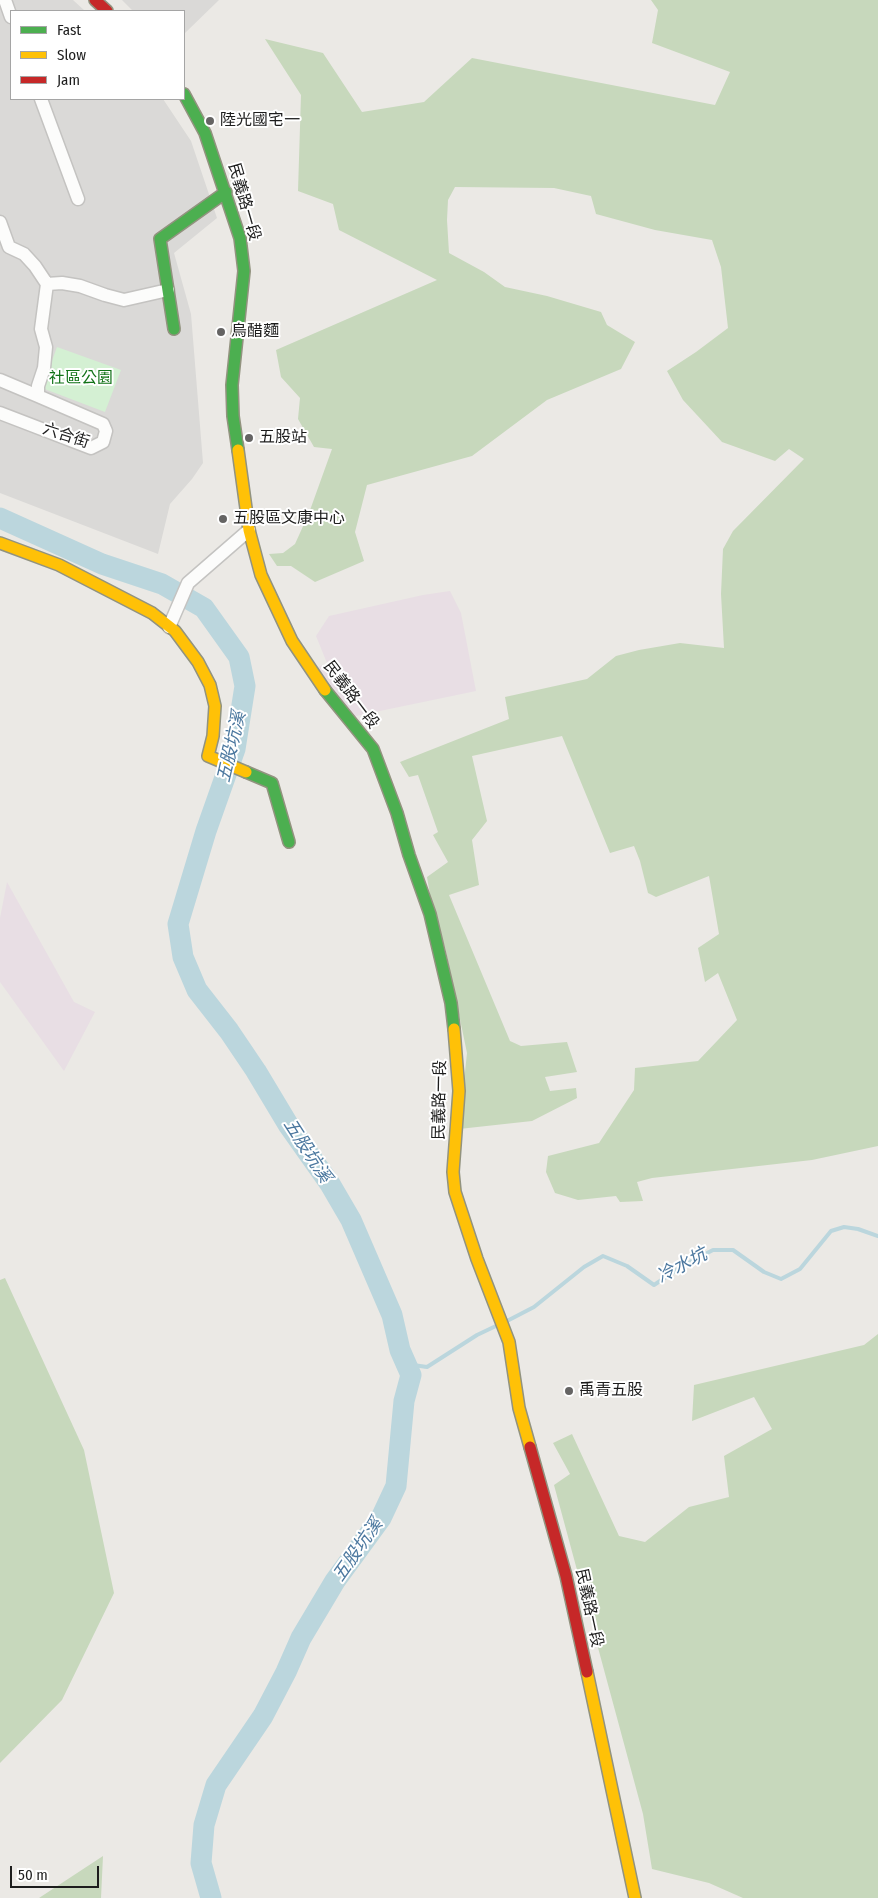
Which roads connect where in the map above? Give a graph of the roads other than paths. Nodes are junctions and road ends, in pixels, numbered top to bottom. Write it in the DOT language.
graph roads {
  1 [pos="5,0"];
  2 [pos="95,0"];
  3 [pos="106,10"];
  4 [pos="10,14"];
  5 [pos="185,96"];
  6 [pos="41,100"];
  7 [pos="226,192"];
  8 [pos="78,199"];
  9 [pos="0,222"];
  10 [pos="4,250"];
  11 [pos="48,284"];
  12 [pos="168,290"];
  13 [pos="174,329"];
  14 [pos="0,380"];
  15 [pos="38,396"];
  16 [pos="0,413"];
  17 [pos="249,530"];
  18 [pos="0,543"];
  19 [pos="171,624"];
  20 [pos="289,842"];
  21 [pos="635,1898"];
  1 -- 4 [label="street"];
  2 -- 3 [label="main road"];
  5 -- 7 [label="main road, 民義路一段"];
  6 -- 8 [label="street"];
  7 -- 12 [label="main road"];
  7 -- 17 [label="main road, 民義路一段"];
  9 -- 10 [label="street"];
  10 -- 11 [label="street"];
  11 -- 12 [label="street"];
  11 -- 15 [label="street"];
  12 -- 13 [label="main road"];
  14 -- 15 [label="street, 六合街"];
  15 -- 16 [label="street, 六合街"];
  17 -- 19 [label="street"];
  17 -- 21 [label="main road, 民義路一段"];
  18 -- 19 [label="main road"];
  19 -- 20 [label="main road"];
}
